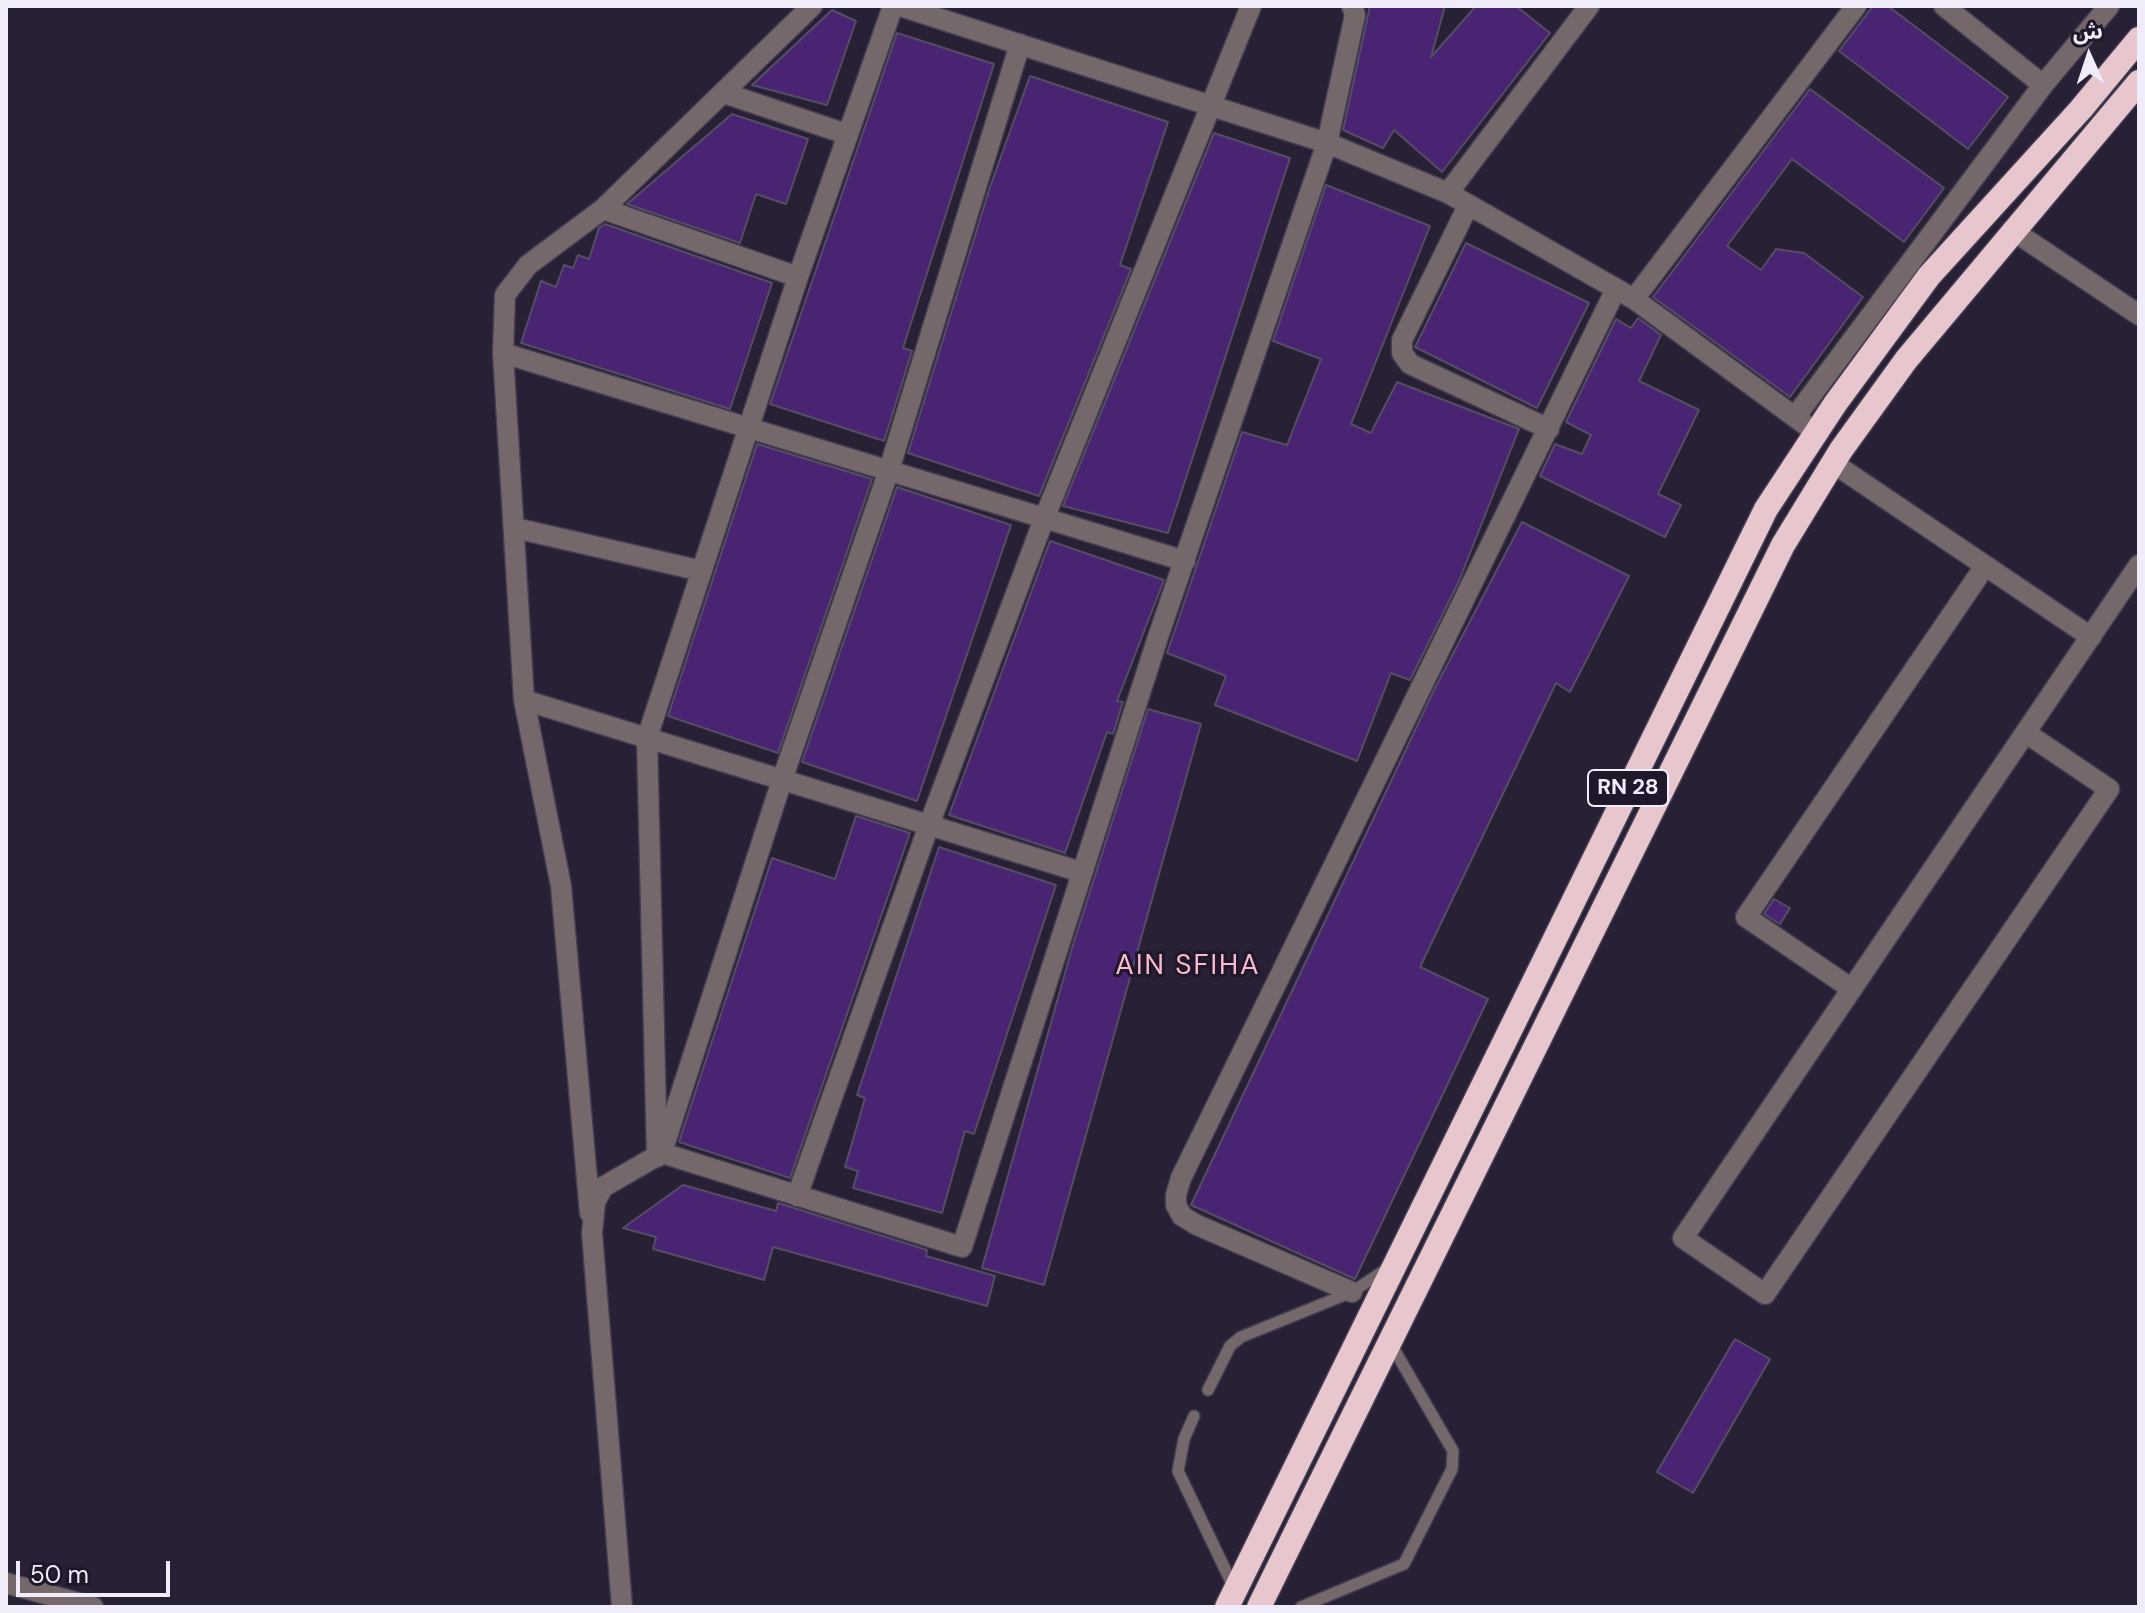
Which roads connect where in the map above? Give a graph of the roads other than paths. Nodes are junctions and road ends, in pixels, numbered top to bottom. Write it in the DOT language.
graph roads {
  1 [pos="812,6"];
  2 [pos="893,6"];
  3 [pos="900,6"];
  4 [pos="1251,6"];
  5 [pos="1352,6"];
  6 [pos="1589,6"];
  7 [pos="1856,6"];
  8 [pos="1944,6"];
  9 [pos="2109,6"];
  10 [pos="2139,39"];
  11 [pos="1020,44"];
  12 [pos="2139,82"];
  13 [pos="2043,85"];
  14 [pos="724,93"];
  15 [pos="1209,104"];
  16 [pos="846,134"];
  17 [pos="1327,143"];
  18 [pos="1448,193"];
  19 [pos="1468,206"];
  20 [pos="603,209"];
  21 [pos="2012,230"];
  22 [pos="798,277"];
  23 [pos="1625,294"];
  24 [pos="2139,315"];
  25 [pos="503,353"];
  26 [pos="1795,417"];
  27 [pos="748,427"];
  28 [pos="1549,429"];
  29 [pos="1818,434"];
  30 [pos="1833,463"];
  31 [pos="889,470"];
  32 [pos="1044,519"];
  33 [pos="515,528"];
  34 [pos="1185,561"];
  35 [pos="2139,565"];
  36 [pos="1985,566"];
  37 [pos="702,571"];
  38 [pos="2091,637"];
  39 [pos="524,700"];
  40 [pos="2026,733"];
  41 [pos="647,738"];
  42 [pos="782,780"];
  43 [pos="929,825"];
  44 [pos="1081,872"];
  45 [pos="1852,989"];
  46 [pos="659,1155"];
  47 [pos="797,1196"];
  48 [pos="592,1233"];
  49 [pos="1394,1264"];
  50 [pos="1352,1292"];
  51 [pos="1389,1342"];
  52 [pos="1208,1390"];
  53 [pos="1194,1416"];
  54 [pos="6,1583"];
  55 [pos="1231,1599"];
  56 [pos="93,1607"];
  57 [pos="622,1607"];
  58 [pos="1259,1607"];
  59 [pos="1301,1607"];
  1 -- 14 [label="street"];
  2 -- 16 [label="street"];
  3 -- 11 [label="street"];
  4 -- 15 [label="street"];
  5 -- 17 [label="street"];
  6 -- 18 [label="street"];
  7 -- 23 [label="street"];
  8 -- 13 [label="street"];
  9 -- 13 [label="street"];
  10 -- 29 [label="highway, RN 28"];
  11 -- 15 [label="street"];
  11 -- 31 [label="street"];
  12 -- 21 [label="highway, RN 28"];
  13 -- 26 [label="street"];
  14 -- 16 [label="street"];
  14 -- 20 [label="street"];
  15 -- 17 [label="street"];
  15 -- 32 [label="street"];
  16 -- 22 [label="street"];
  17 -- 18 [label="street"];
  17 -- 34 [label="street"];
  18 -- 19 [label="street"];
  19 -- 23 [label="street"];
  19 -- 28 [label="street"];
  20 -- 22 [label="street"];
  20 -- 25 [label="street"];
  21 -- 24 [label="street"];
  21 -- 30 [label="highway, RN 28"];
  22 -- 27 [label="street"];
  23 -- 26 [label="street"];
  23 -- 28 [label="street"];
  25 -- 27 [label="street"];
  25 -- 33 [label="street"];
  26 -- 29 [label="street"];
  27 -- 31 [label="street"];
  27 -- 37 [label="street"];
  28 -- 50 [label="street"];
  29 -- 49 [label="highway, RN 28"];
  30 -- 36 [label="street"];
  30 -- 51 [label="highway, RN 28"];
  31 -- 32 [label="street"];
  31 -- 42 [label="street"];
  32 -- 34 [label="street"];
  32 -- 43 [label="street"];
  33 -- 37 [label="street"];
  33 -- 39 [label="street"];
  34 -- 44 [label="street"];
  35 -- 38 [label="street"];
  36 -- 38 [label="street"];
  36 -- 45 [label="street"];
  37 -- 41 [label="street"];
  38 -- 40 [label="street"];
  39 -- 41 [label="street"];
  39 -- 48 [label="street"];
  40 -- 45 [label="street"];
  40 -- 45 [label="street"];
  41 -- 42 [label="street"];
  41 -- 46 [label="street"];
  42 -- 43 [label="street"];
  42 -- 46 [label="street"];
  43 -- 44 [label="street"];
  43 -- 47 [label="street"];
  44 -- 47 [label="street"];
  46 -- 47 [label="street"];
  46 -- 48 [label="street"];
  48 -- 57 [label="street"];
  49 -- 50 [label="lane"];
  49 -- 55 [label="highway, RN 28"];
  50 -- 52 [label="lane"];
  51 -- 58 [label="highway, RN 28"];
  51 -- 59 [label="lane"];
  53 -- 55 [label="lane"];
  54 -- 56 [label="street"];
}
